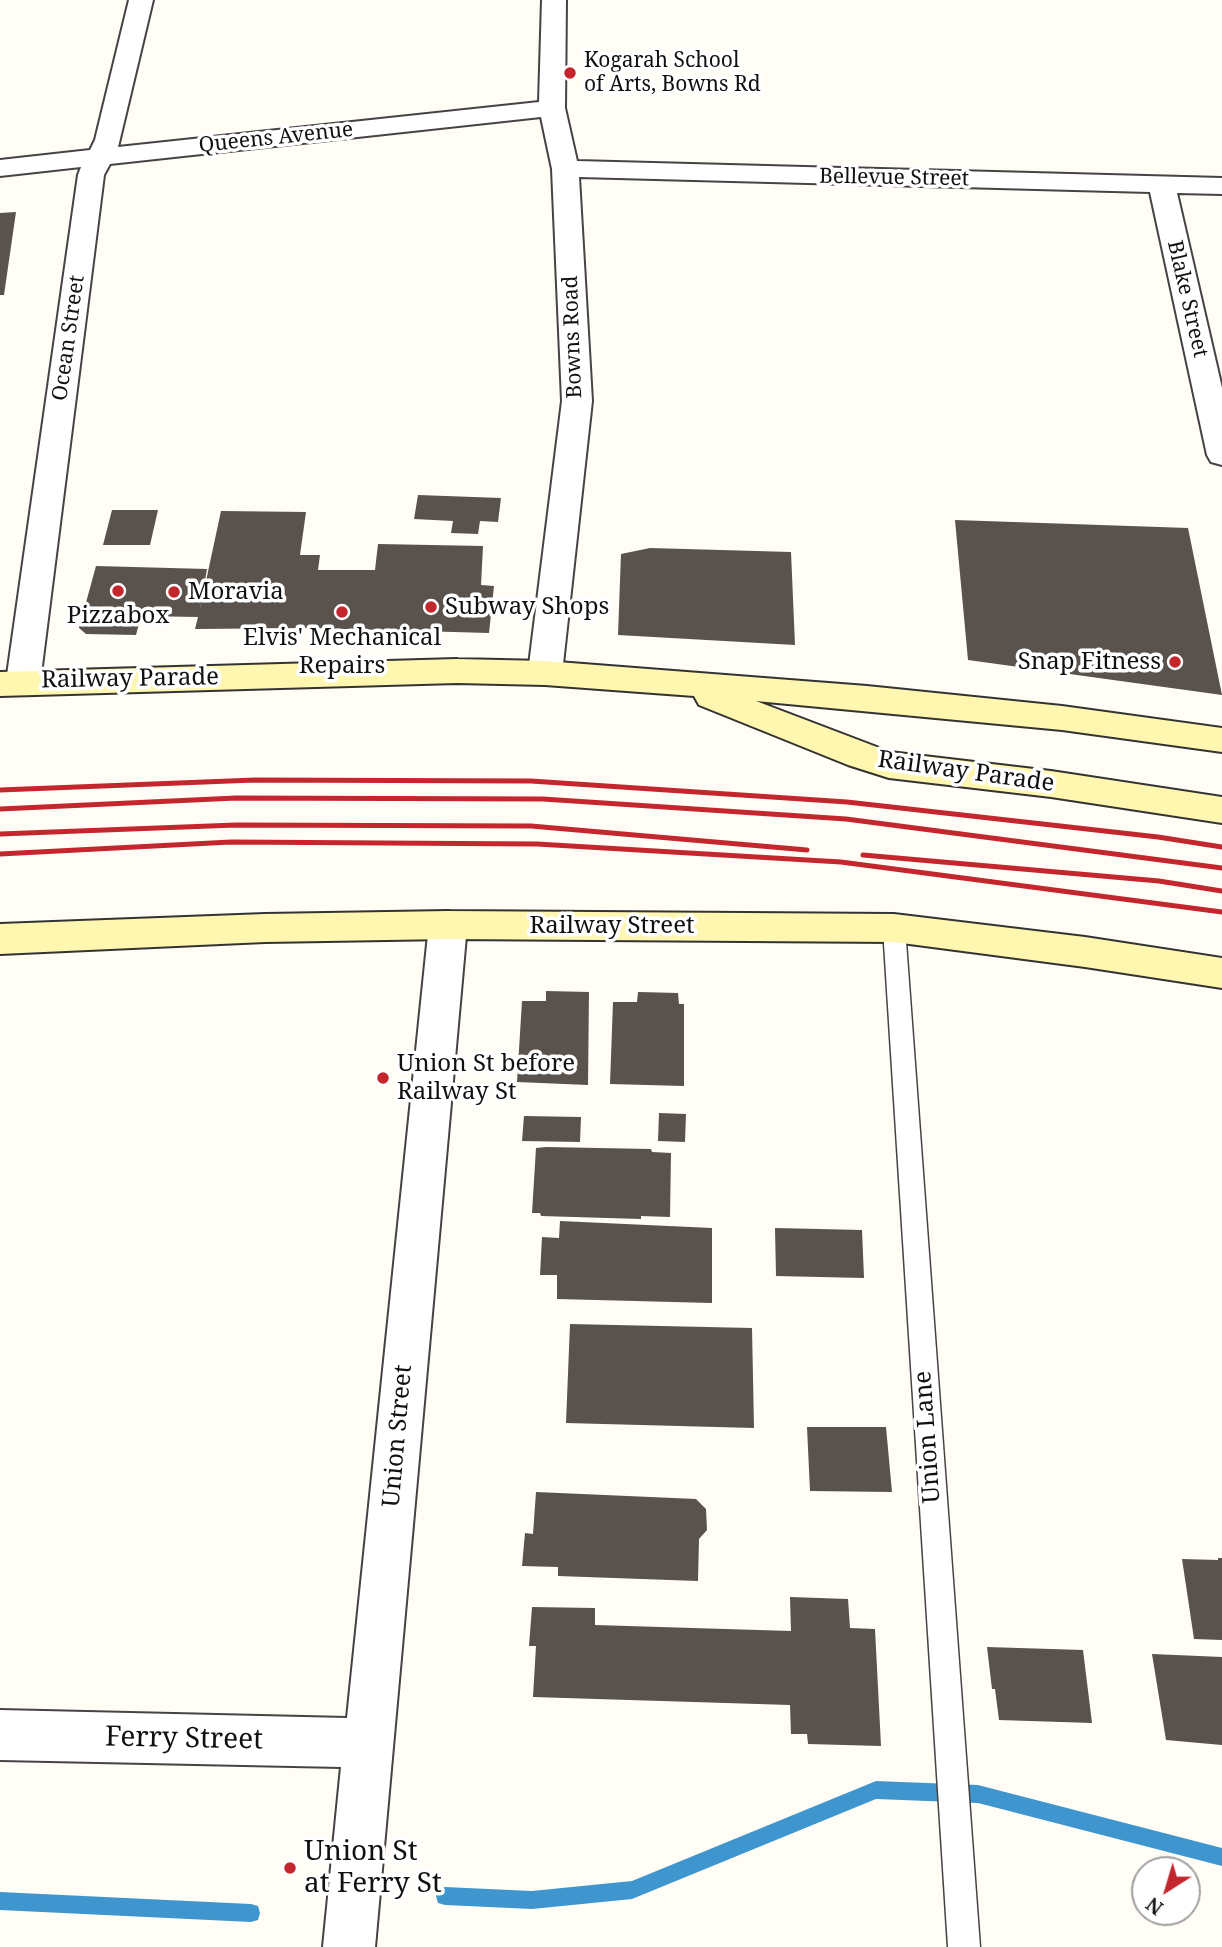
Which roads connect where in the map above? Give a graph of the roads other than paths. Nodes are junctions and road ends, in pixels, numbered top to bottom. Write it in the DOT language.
graph roads {
  1 [pos="141,0"];
  2 [pos="554,0"];
  3 [pos="552,108"];
  4 [pos="100,157"];
  5 [pos="0,168"];
  6 [pos="565,169"];
  7 [pos="1162,185"];
  8 [pos="1222,186"];
  9 [pos="1222,455"];
  10 [pos="545,673"];
  11 [pos="12,683"];
  12 [pos="680,685"];
  13 [pos="867,698"];
  14 [pos="1222,740"];
  15 [pos="928,770"];
  16 [pos="1222,810"];
  17 [pos="448,925"];
  18 [pos="894,928"];
  19 [pos="0,939"];
  20 [pos="1222,973"];
  21 [pos="0,1735"];
  22 [pos="369,1743"];
  23 [pos="349,1947"];
  24 [pos="964,1947"];
  1 -- 4 [label="street, Ocean Street"];
  2 -- 3 [label="street, Bowns Road"];
  3 -- 4 [label="street, Queens Avenue"];
  3 -- 6 [label="street, Bowns Road"];
  4 -- 5 [label="street, Queens Avenue"];
  4 -- 11 [label="street, Ocean Street"];
  6 -- 7 [label="street, Bellevue Street"];
  6 -- 10 [label="street, Bowns Road"];
  7 -- 8 [label="street, Bellevue Street"];
  7 -- 9 [label="street, Blake Street"];
  10 -- 11 [label="main road, Railway Parade"];
  10 -- 12 [label="main road, Railway Parade"];
  12 -- 13 [label="main road, Railway Parade"];
  12 -- 15 [label="main road, Railway Parade"];
  13 -- 14 [label="main road, Railway Parade"];
  13 -- 15 [label="main road"];
  15 -- 16 [label="main road, Railway Parade"];
  17 -- 18 [label="main road, Railway Street"];
  17 -- 19 [label="main road, Railway Street"];
  17 -- 22 [label="street, Union Street"];
  18 -- 20 [label="main road, Railway Street"];
  18 -- 24 [label="lane, Union Lane"];
  21 -- 22 [label="street, Ferry Street"];
  22 -- 23 [label="street, Union Street"];
}
